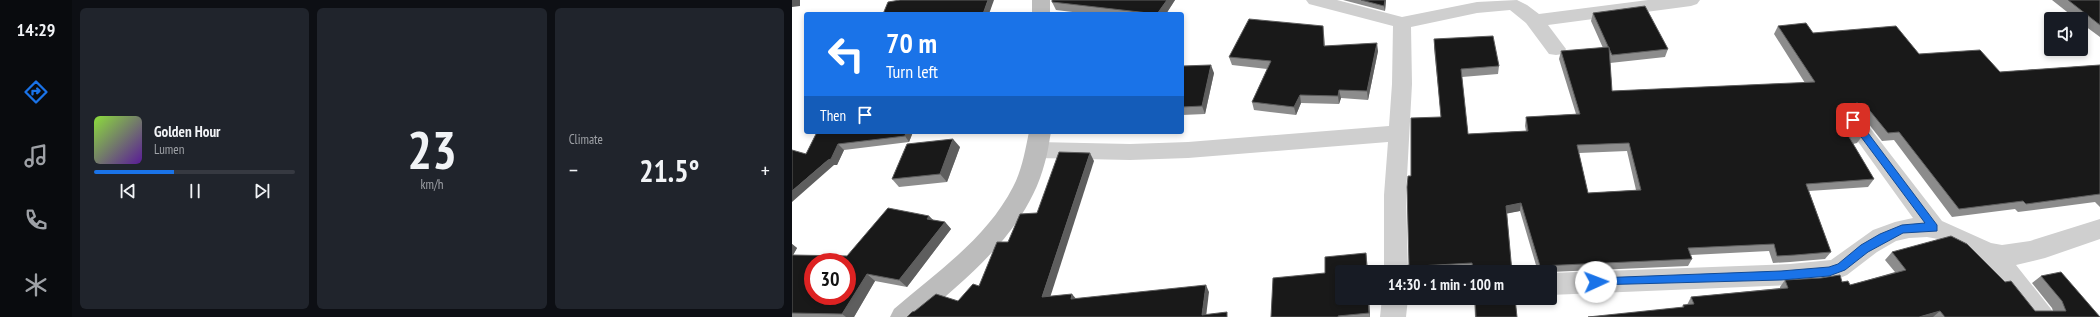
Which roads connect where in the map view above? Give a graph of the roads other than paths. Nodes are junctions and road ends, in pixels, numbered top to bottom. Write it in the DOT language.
graph roads {
  1 [pos="1041,0"];
  2 [pos="1314,0"];
  3 [pos="1691,0"];
  4 [pos="1041,12"];
  5 [pos="1534,21"];
  6 [pos="1402,23"];
  7 [pos="1556,49"];
  8 [pos="1853,120"];
  9 [pos="1398,133"];
  10 [pos="1039,141"];
  11 [pos="1934,228"];
  12 [pos="2100,230"];
  13 [pos="1992,254"];
  14 [pos="1396,265"];
  15 [pos="1557,284"];
  16 [pos="1394,305"];
  17 [pos="903,317"];
  18 [pos="1393,317"];
  19 [pos="2042,317"];
  1 -- 4 [label="street"];
  2 -- 6 [label="street"];
  3 -- 5 [label="street"];
  5 -- 6 [label="street"];
  5 -- 7 [label="street"];
  6 -- 9 [label="street"];
  8 -- 11 [label="street"];
  9 -- 10 [label="street"];
  9 -- 14 [label="street"];
  10 -- 17 [label="street"];
  11 -- 13 [label="street"];
  11 -- 15 [label="street"];
  12 -- 13 [label="street"];
  13 -- 19 [label="street"];
  16 -- 18 [label="street"];
}
